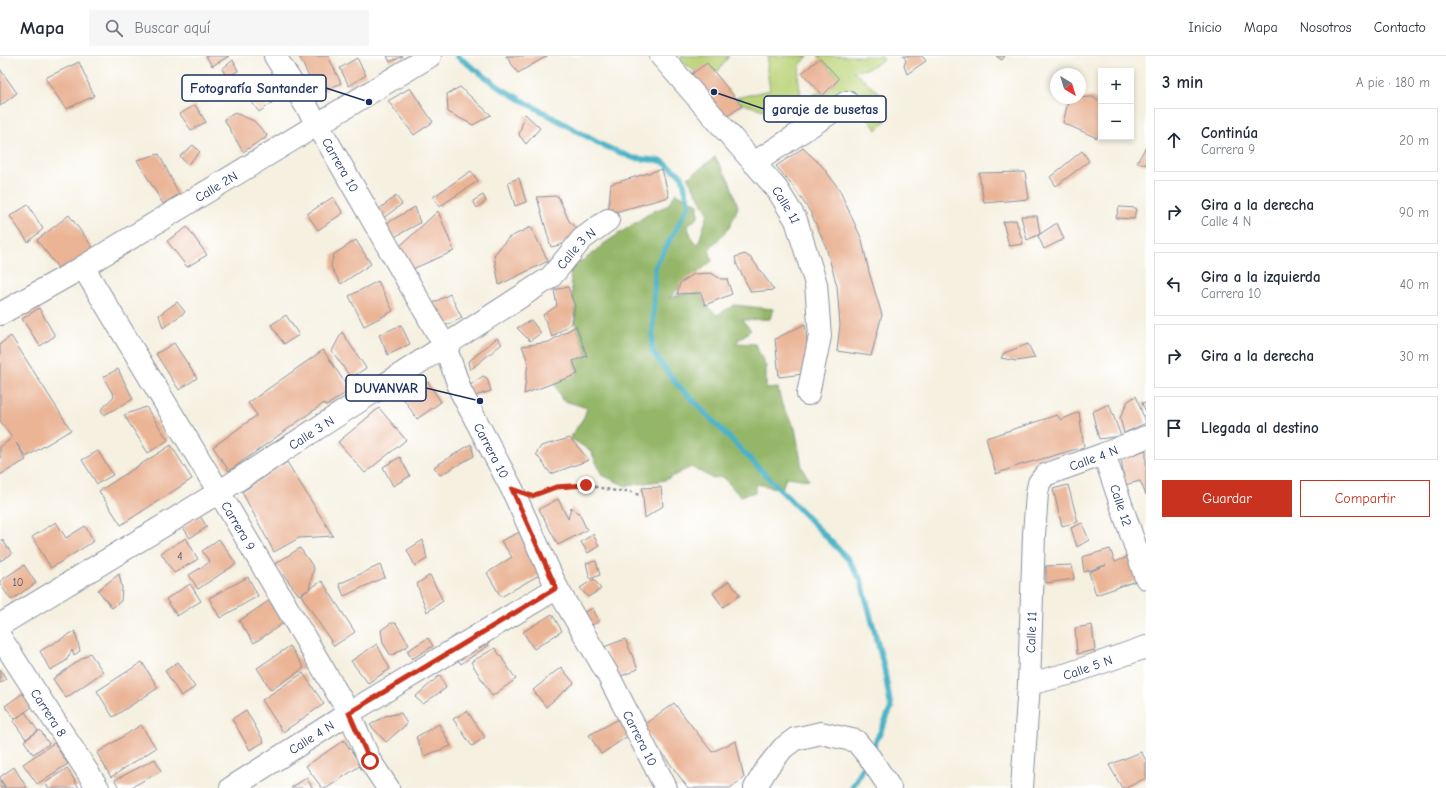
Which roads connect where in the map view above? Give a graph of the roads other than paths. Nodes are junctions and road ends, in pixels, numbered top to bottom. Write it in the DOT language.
graph roads {
  1 [pos="275,56"];
  2 [pos="430,56"];
  3 [pos="661,56"];
  4 [pos="847,102"];
  5 [pos="318,125"];
  6 [pos="754,163"];
  7 [pos="608,220"];
  8 [pos="83,267"];
  9 [pos="1,312"];
  10 [pos="445,346"];
  11 [pos="808,394"];
  12 [pos="1146,437"];
  13 [pos="1104,454"];
  14 [pos="1041,478"];
  15 [pos="219,492"];
  16 [pos="1146,578"];
  17 [pos="556,588"];
  18 [pos="0,625"];
  19 [pos="0,637"];
  20 [pos="1146,647"];
  21 [pos="1029,684"];
  22 [pos="349,713"];
  23 [pos="98,788"];
  24 [pos="231,788"];
  25 [pos="388,788"];
  26 [pos="666,788"];
  27 [pos="756,788"];
  28 [pos="890,788"];
  29 [pos="1022,788"];
  1 -- 5 [label="street, Carrera 10"];
  2 -- 5 [label="street, Calle 2N"];
  3 -- 6 [label="street, Calle 11"];
  4 -- 6 [label="street"];
  5 -- 8 [label="street, Calle 2N"];
  5 -- 10 [label="street, Carrera 10"];
  6 -- 11 [label="street, Calle 11"];
  7 -- 10 [label="street, Calle 3 N"];
  8 -- 9 [label="street, Calle 2N"];
  8 -- 15 [label="street, Carrera 9"];
  10 -- 15 [label="street, Calle 3 N"];
  10 -- 17 [label="street, Carrera 10"];
  12 -- 13 [label="street, Calle 4 N"];
  13 -- 14 [label="street, Calle 4 N"];
  13 -- 16 [label="street, Calle 12"];
  14 -- 21 [label="street, Calle 11"];
  15 -- 18 [label="street, Calle 3 N"];
  15 -- 22 [label="street, Carrera 9"];
  17 -- 22 [label="street, Calle 4 N"];
  17 -- 26 [label="street, Carrera 10"];
  19 -- 23 [label="street, Carrera 8"];
  20 -- 21 [label="street, Calle 5 N"];
  21 -- 29 [label="street, Calle 11"];
  22 -- 24 [label="street, Calle 4 N"];
  22 -- 25 [label="street, Carrera 9"];
  27 -- 28 [label="street"];
}
